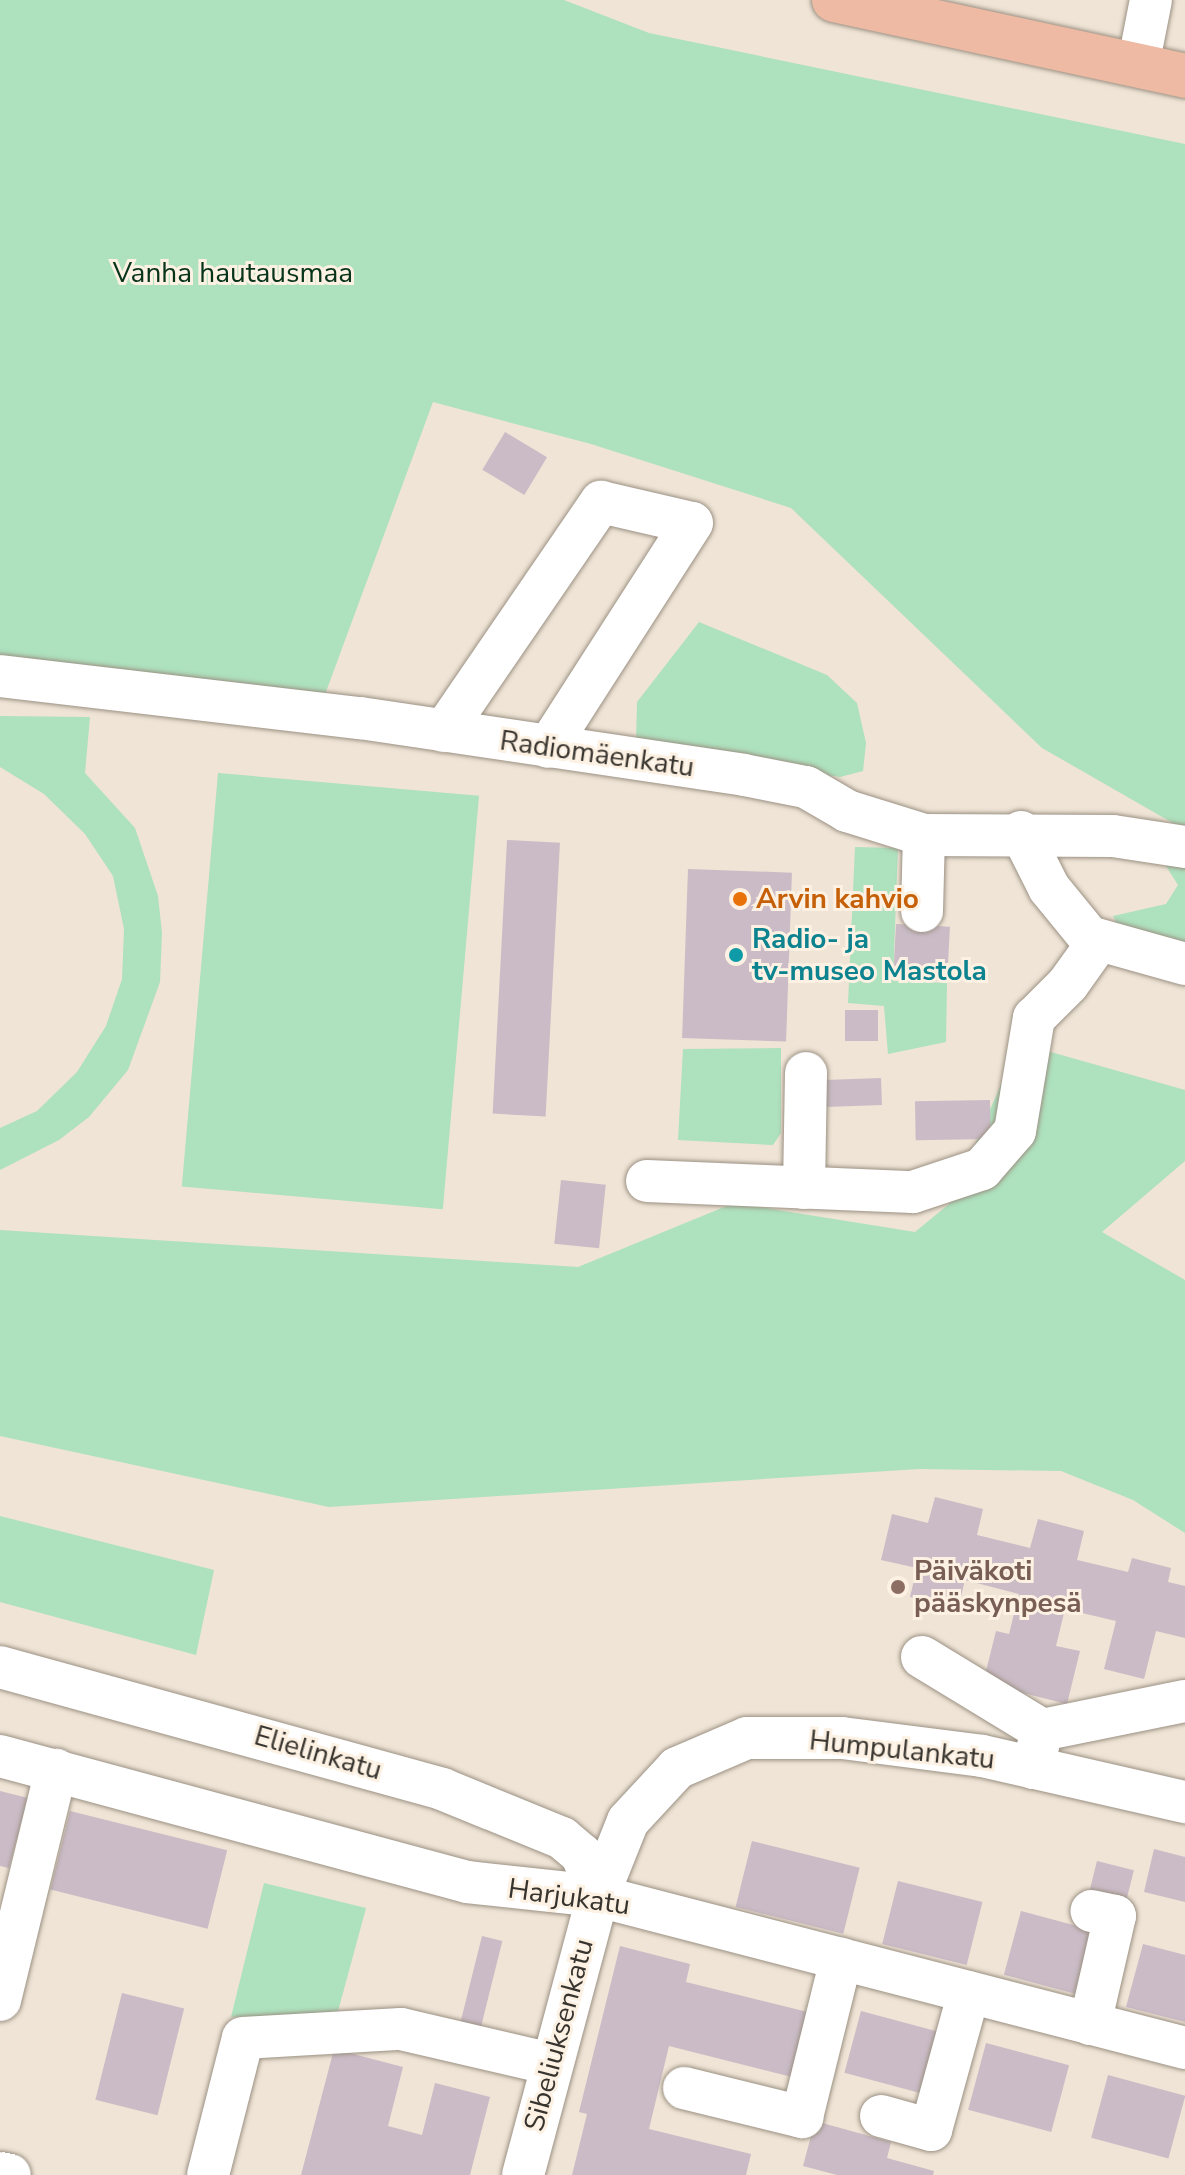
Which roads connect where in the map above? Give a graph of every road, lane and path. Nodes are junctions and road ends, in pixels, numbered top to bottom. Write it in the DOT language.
graph roads {
  1 [pos="834,0"];
  2 [pos="1151,0"];
  3 [pos="1138,66"];
  4 [pos="1185,76"];
  5 [pos="0,676"];
  6 [pos="444,731"];
  7 [pos="548,747"];
  8 [pos="1021,832"];
  9 [pos="924,835"];
  10 [pos="1185,847"];
  11 [pos="922,911"];
  12 [pos="1098,942"];
  13 [pos="1185,964"];
  14 [pos="806,1073"];
  15 [pos="647,1181"];
  16 [pos="804,1188"];
  17 [pos="922,1657"];
  18 [pos="0,1667"];
  19 [pos="1185,1701"];
  20 [pos="1037,1749"];
  21 [pos="0,1756"];
  22 [pos="56,1770"];
  23 [pos="1185,1802"];
  24 [pos="598,1896"];
  25 [pos="1092,1911"];
  26 [pos="9,1921"];
  27 [pos="841,1959"];
  28 [pos="969,1992"];
  29 [pos="0,2000"];
  30 [pos="1090,2024"];
  31 [pos="1185,2048"];
  32 [pos="551,2064"];
  33 [pos="684,2088"];
  34 [pos="881,2116"];
  35 [pos="0,2173"];
  36 [pos="10,2175"];
  37 [pos="208,2175"];
  38 [pos="523,2175"];
  1 -- 3 [label="main road"];
  2 -- 3 [label="street"];
  3 -- 4 [label="main road"];
  5 -- 6 [label="street, Radiomäenkatu"];
  6 -- 7 [label="street, Radiomäenkatu"];
  6 -- 7 [label="street"];
  7 -- 9 [label="street, Radiomäenkatu"];
  8 -- 9 [label="street, Radiomäenkatu"];
  8 -- 10 [label="street, Radiomäenkatu"];
  8 -- 12 [label="street"];
  9 -- 11 [label="street"];
  12 -- 13 [label="street"];
  12 -- 16 [label="street"];
  14 -- 16 [label="street"];
  15 -- 16 [label="street"];
  17 -- 20 [label="street"];
  18 -- 24 [label="street, Elielinkatu"];
  19 -- 20 [label="street"];
  20 -- 23 [label="street, Humpulankatu"];
  20 -- 24 [label="street, Humpulankatu"];
  21 -- 22 [label="street, Harjukatu"];
  22 -- 24 [label="street, Harjukatu"];
  22 -- 26 [label="street"];
  24 -- 27 [label="street, Harjukatu"];
  24 -- 32 [label="street, Sibeliuksenkatu"];
  25 -- 30 [label="street"];
  26 -- 29 [label="street"];
  27 -- 28 [label="street, Harjukatu"];
  27 -- 33 [label="street"];
  28 -- 30 [label="street, Harjukatu"];
  28 -- 34 [label="street"];
  30 -- 31 [label="street, Harjukatu"];
  32 -- 37 [label="street"];
  32 -- 38 [label="street, Sibeliuksenkatu"];
  35 -- 36 [label="street"];
}
